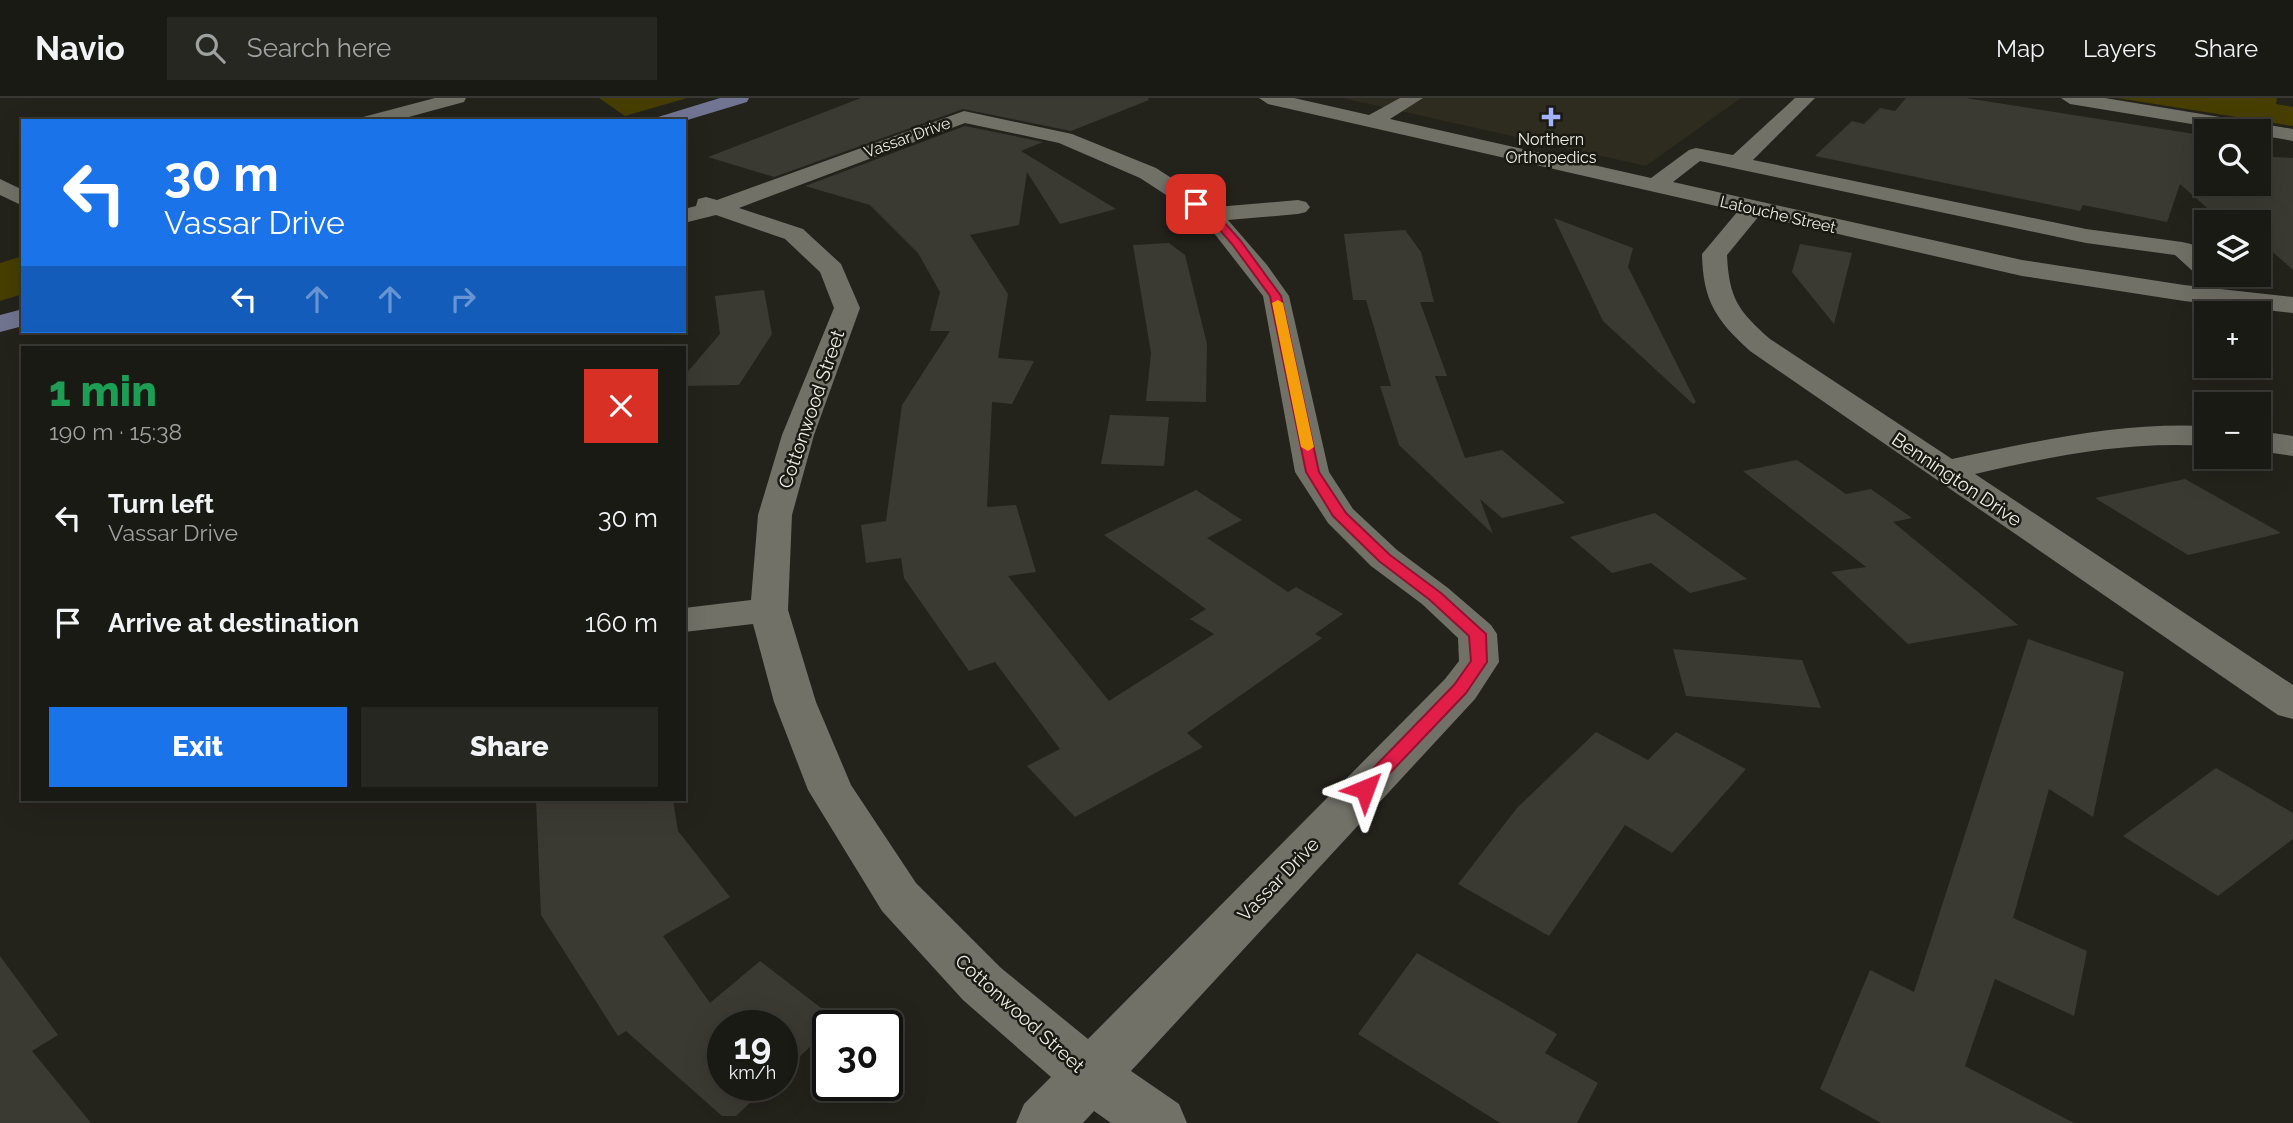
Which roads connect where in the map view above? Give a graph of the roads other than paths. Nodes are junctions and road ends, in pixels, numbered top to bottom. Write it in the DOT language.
graph roads {
  1 [pos="391,98"];
  2 [pos="457,98"];
  3 [pos="740,98"];
  4 [pos="1268,98"];
  5 [pos="1414,98"];
  6 [pos="1806,98"];
  7 [pos="2070,98"];
  8 [pos="419,108"];
  9 [pos="449,118"];
  10 [pos="378,119"];
  11 [pos="672,119"];
  12 [pos="1372,121"];
  13 [pos="2293,135"];
  14 [pos="1737,163"];
  15 [pos="0,186"];
  16 [pos="1654,186"];
  17 [pos="21,199"];
  18 [pos="21,201"];
  19 [pos="0,206"];
  20 [pos="695,207"];
  21 [pos="1298,207"];
  22 [pos="1752,209"];
  23 [pos="1211,214"];
  24 [pos="2194,260"];
  25 [pos="2225,287"];
  26 [pos="2239,299"];
  27 [pos="2293,304"];
  28 [pos="21,318"];
  29 [pos="0,324"];
  30 [pos="2194,436"];
  31 [pos="2271,443"];
  32 [pos="2293,446"];
  33 [pos="1945,471"];
  34 [pos="769,610"];
  35 [pos="686,620"];
  36 [pos="2293,705"];
  37 [pos="1090,1075"];
  38 [pos="1045,1123"];
  39 [pos="1158,1123"];
  1 -- 8 [label="street"];
  2 -- 8 [label="street"];
  3 -- 11 [label="main road"];
  4 -- 12 [label="street, Latouche Street"];
  5 -- 12 [label="street"];
  6 -- 14 [label="street"];
  7 -- 13 [label="street"];
  8 -- 9 [label="street"];
  8 -- 10 [label="street"];
  12 -- 16 [label="street, Latouche Street"];
  14 -- 16 [label="street"];
  14 -- 24 [label="street"];
  15 -- 17 [label="street"];
  16 -- 22 [label="street, Latouche Street"];
  18 -- 19 [label="street"];
  20 -- 23 [label="street, Vassar Drive"];
  20 -- 34 [label="street, Cottonwood Street"];
  21 -- 23 [label="street"];
  22 -- 26 [label="street, Latouche Street"];
  22 -- 33 [label="street, Bennington Drive"];
  23 -- 37 [label="street, Vassar Drive"];
  25 -- 26 [label="street"];
  26 -- 27 [label="street, Latouche Street"];
  28 -- 29 [label="main road"];
  30 -- 33 [label="street"];
  31 -- 32 [label="street"];
  33 -- 36 [label="street, Bennington Drive"];
  34 -- 35 [label="street"];
  34 -- 37 [label="street, Cottonwood Street"];
  37 -- 38 [label="street, Vassar Drive"];
  37 -- 39 [label="street, Cottonwood Street"];
}
